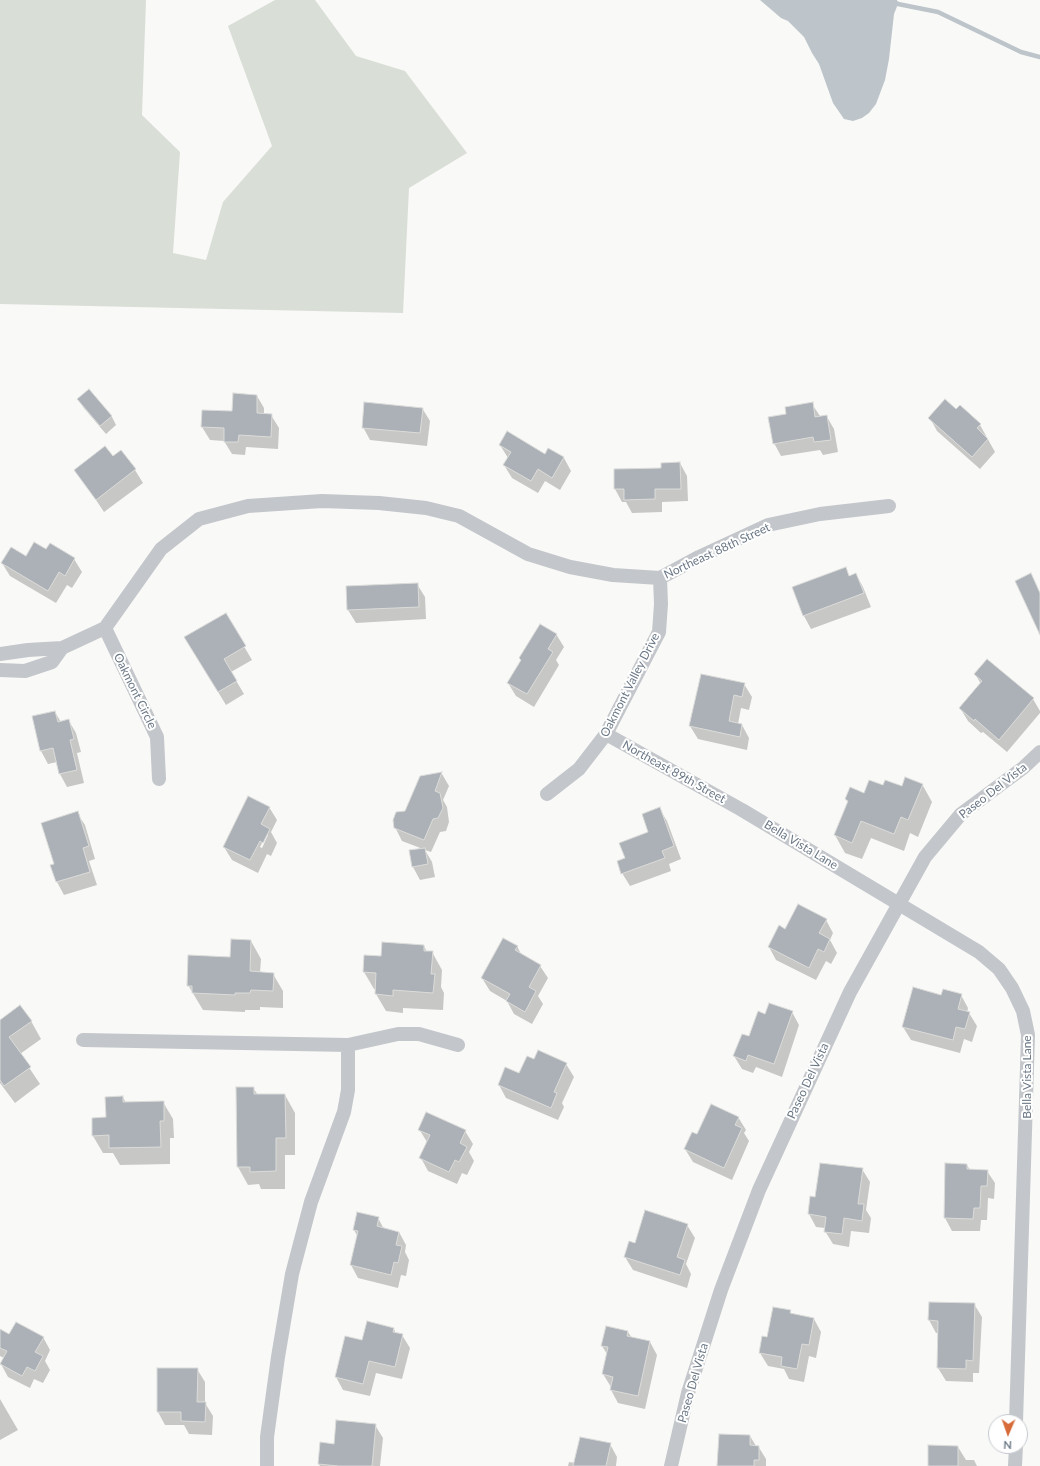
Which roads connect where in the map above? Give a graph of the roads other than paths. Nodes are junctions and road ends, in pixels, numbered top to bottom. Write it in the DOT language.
graph roads {
  1 [pos="890,506"];
  2 [pos="660,578"];
  3 [pos="105,628"];
  4 [pos="62,648"];
  5 [pos="0,654"];
  6 [pos="0,670"];
  7 [pos="606,734"];
  8 [pos="1040,752"];
  9 [pos="159,779"];
  10 [pos="547,794"];
  11 [pos="742,810"];
  12 [pos="899,903"];
  13 [pos="83,1040"];
  14 [pos="348,1045"];
  15 [pos="458,1045"];
  16 [pos="1016,1414"];
  17 [pos="1016,1454"];
  18 [pos="267,1466"];
  19 [pos="671,1466"];
  20 [pos="1015,1466"];
  1 -- 2 [label="street, Northeast 88th Street"];
  2 -- 3 [label="street, Northeast 88th Street"];
  2 -- 7 [label="street, Oakmont Valley Drive"];
  3 -- 4 [label="street, Northeast 88th Street"];
  3 -- 9 [label="street, Oakmont Circle"];
  4 -- 5 [label="street, Northeast 88th Street"];
  4 -- 6 [label="street, Northeast 88th Street"];
  7 -- 10 [label="street, Oakmont Valley Drive"];
  7 -- 11 [label="street, Northeast 89th Street"];
  8 -- 12 [label="street, Paseo Del Vista"];
  11 -- 12 [label="street, Bella Vista Lane"];
  12 -- 16 [label="street, Bella Vista Lane"];
  12 -- 19 [label="street, Paseo Del Vista"];
  13 -- 14 [label="street"];
  14 -- 15 [label="street"];
  14 -- 18 [label="street"];
  17 -- 20 [label="street"];
}
